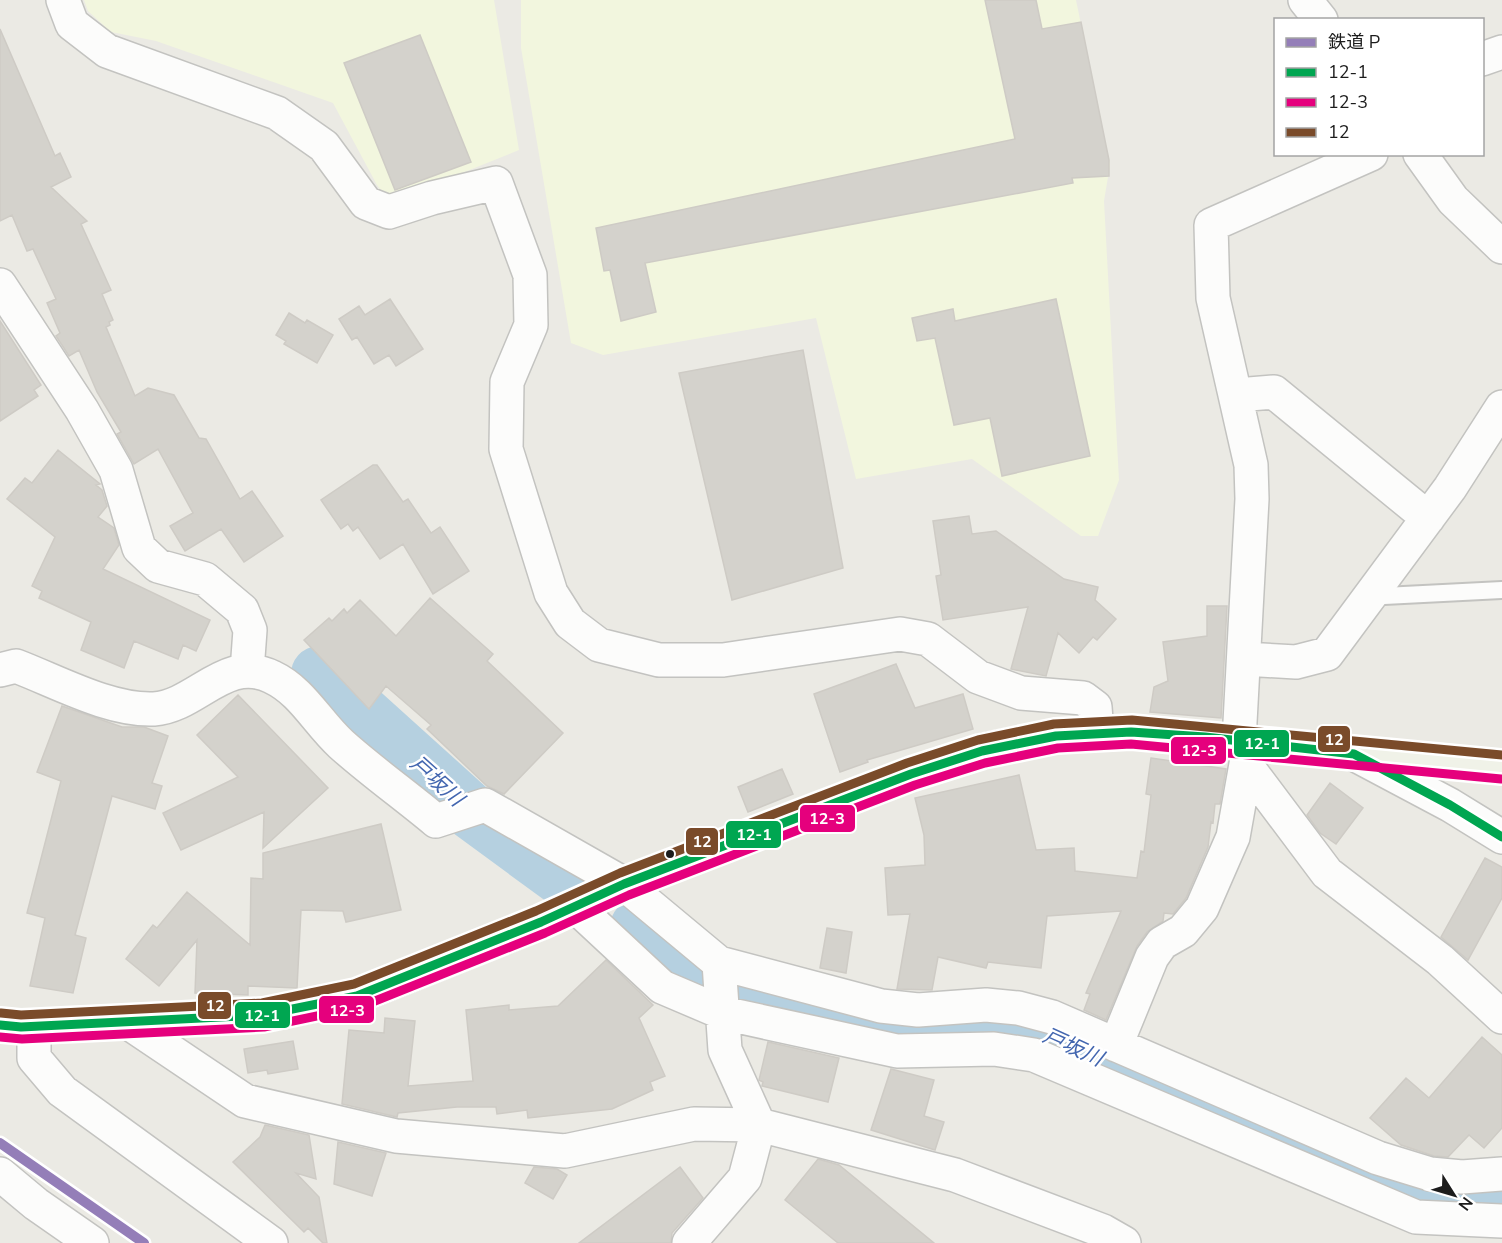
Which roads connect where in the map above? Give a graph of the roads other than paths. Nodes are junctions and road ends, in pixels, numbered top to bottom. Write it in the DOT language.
graph roads {
  1 [pos="63,0"];
  2 [pos="1305,0"];
  3 [pos="1319,18"];
  4 [pos="1502,52"];
  5 [pos="1484,58"];
  6 [pos="1366,156"];
  7 [pos="1420,156"];
  8 [pos="1502,247"];
  9 [pos="0,285"];
  10 [pos="1237,394"];
  11 [pos="1502,407"];
  12 [pos="1428,518"];
  13 [pos="1502,590"];
  14 [pos="1372,593"];
  15 [pos="1244,659"];
  16 [pos="0,670"];
  17 [pos="247,671"];
  18 [pos="1097,733"];
  19 [pos="1245,749"];
  20 [pos="1354,754"];
  21 [pos="1502,767"];
  22 [pos="1502,837"];
  23 [pos="624,884"];
  24 [pos="575,906"];
  25 [pos="719,963"];
  26 [pos="723,1013"];
  27 [pos="1502,1017"];
  28 [pos="129,1023"];
  29 [pos="0,1024"];
  30 [pos="34,1027"];
  31 [pos="1116,1045"];
  32 [pos="759,1125"];
  33 [pos="0,1174"];
  34 [pos="1502,1174"];
  35 [pos="1493,1221"];
  36 [pos="92,1243"];
  37 [pos="271,1243"];
  38 [pos="689,1243"];
  39 [pos="1124,1243"];
  40 [pos="1437,1243"];
  1 -- 18 [label="street"];
  2 -- 3 [label="street"];
  4 -- 5 [label="street"];
  6 -- 10 [label="street"];
  7 -- 8 [label="street"];
  9 -- 17 [label="street"];
  10 -- 12 [label="street"];
  10 -- 15 [label="street"];
  11 -- 12 [label="street"];
  12 -- 14 [label="street"];
  13 -- 14 [label="lane"];
  14 -- 15 [label="street"];
  15 -- 19 [label="street"];
  16 -- 17 [label="street"];
  17 -- 23 [label="street"];
  18 -- 19 [label="main road"];
  18 -- 23 [label="main road"];
  19 -- 20 [label="main road"];
  19 -- 27 [label="street"];
  19 -- 31 [label="street"];
  20 -- 21 [label="main road"];
  20 -- 22 [label="street"];
  23 -- 24 [label="main road"];
  23 -- 25 [label="street"];
  24 -- 26 [label="street"];
  24 -- 28 [label="main road"];
  25 -- 26 [label="street"];
  25 -- 31 [label="street"];
  26 -- 32 [label="street"];
  26 -- 35 [label="street"];
  28 -- 30 [label="main road"];
  28 -- 32 [label="street"];
  29 -- 30 [label="main road"];
  30 -- 37 [label="street"];
  31 -- 34 [label="street"];
  32 -- 38 [label="street"];
  32 -- 39 [label="street"];
  33 -- 36 [label="street"];
  35 -- 40 [label="street"];
}
